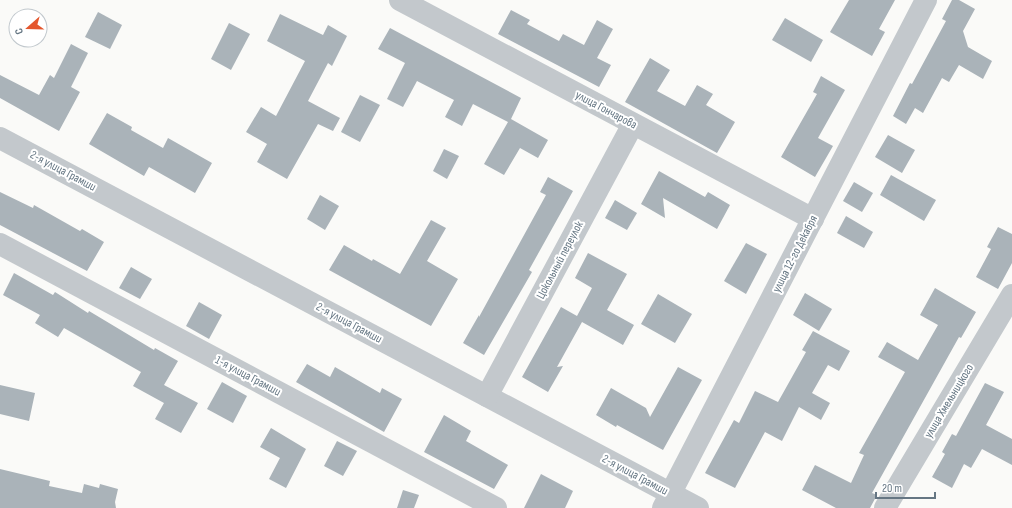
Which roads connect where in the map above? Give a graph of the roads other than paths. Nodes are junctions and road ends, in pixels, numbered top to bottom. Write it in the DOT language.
graph roads {
  1 [pos="400,0"];
  2 [pos="926,0"];
  3 [pos="633,124"];
  4 [pos="0,138"];
  5 [pos="813,219"];
  6 [pos="0,244"];
  7 [pos="1012,295"];
  8 [pos="487,396"];
  9 [pos="667,501"];
  10 [pos="496,508"];
  11 [pos="698,508"];
  12 [pos="886,508"];
  1 -- 3 [label="street, улица Гончарова"];
  2 -- 5 [label="street, улица 12-го Декабря"];
  3 -- 5 [label="street, улица Гончарова"];
  3 -- 8 [label="street, Цокольный переулок"];
  4 -- 8 [label="street, 2-я улица Грамши"];
  5 -- 9 [label="street, улица 12-го Декабря"];
  6 -- 10 [label="street, 1-я улица Грамши"];
  7 -- 12 [label="street, улица Хмельницкого"];
  8 -- 9 [label="street, 2-я улица Грамши"];
  9 -- 11 [label="street, 2-я улица Грамши"];
}
